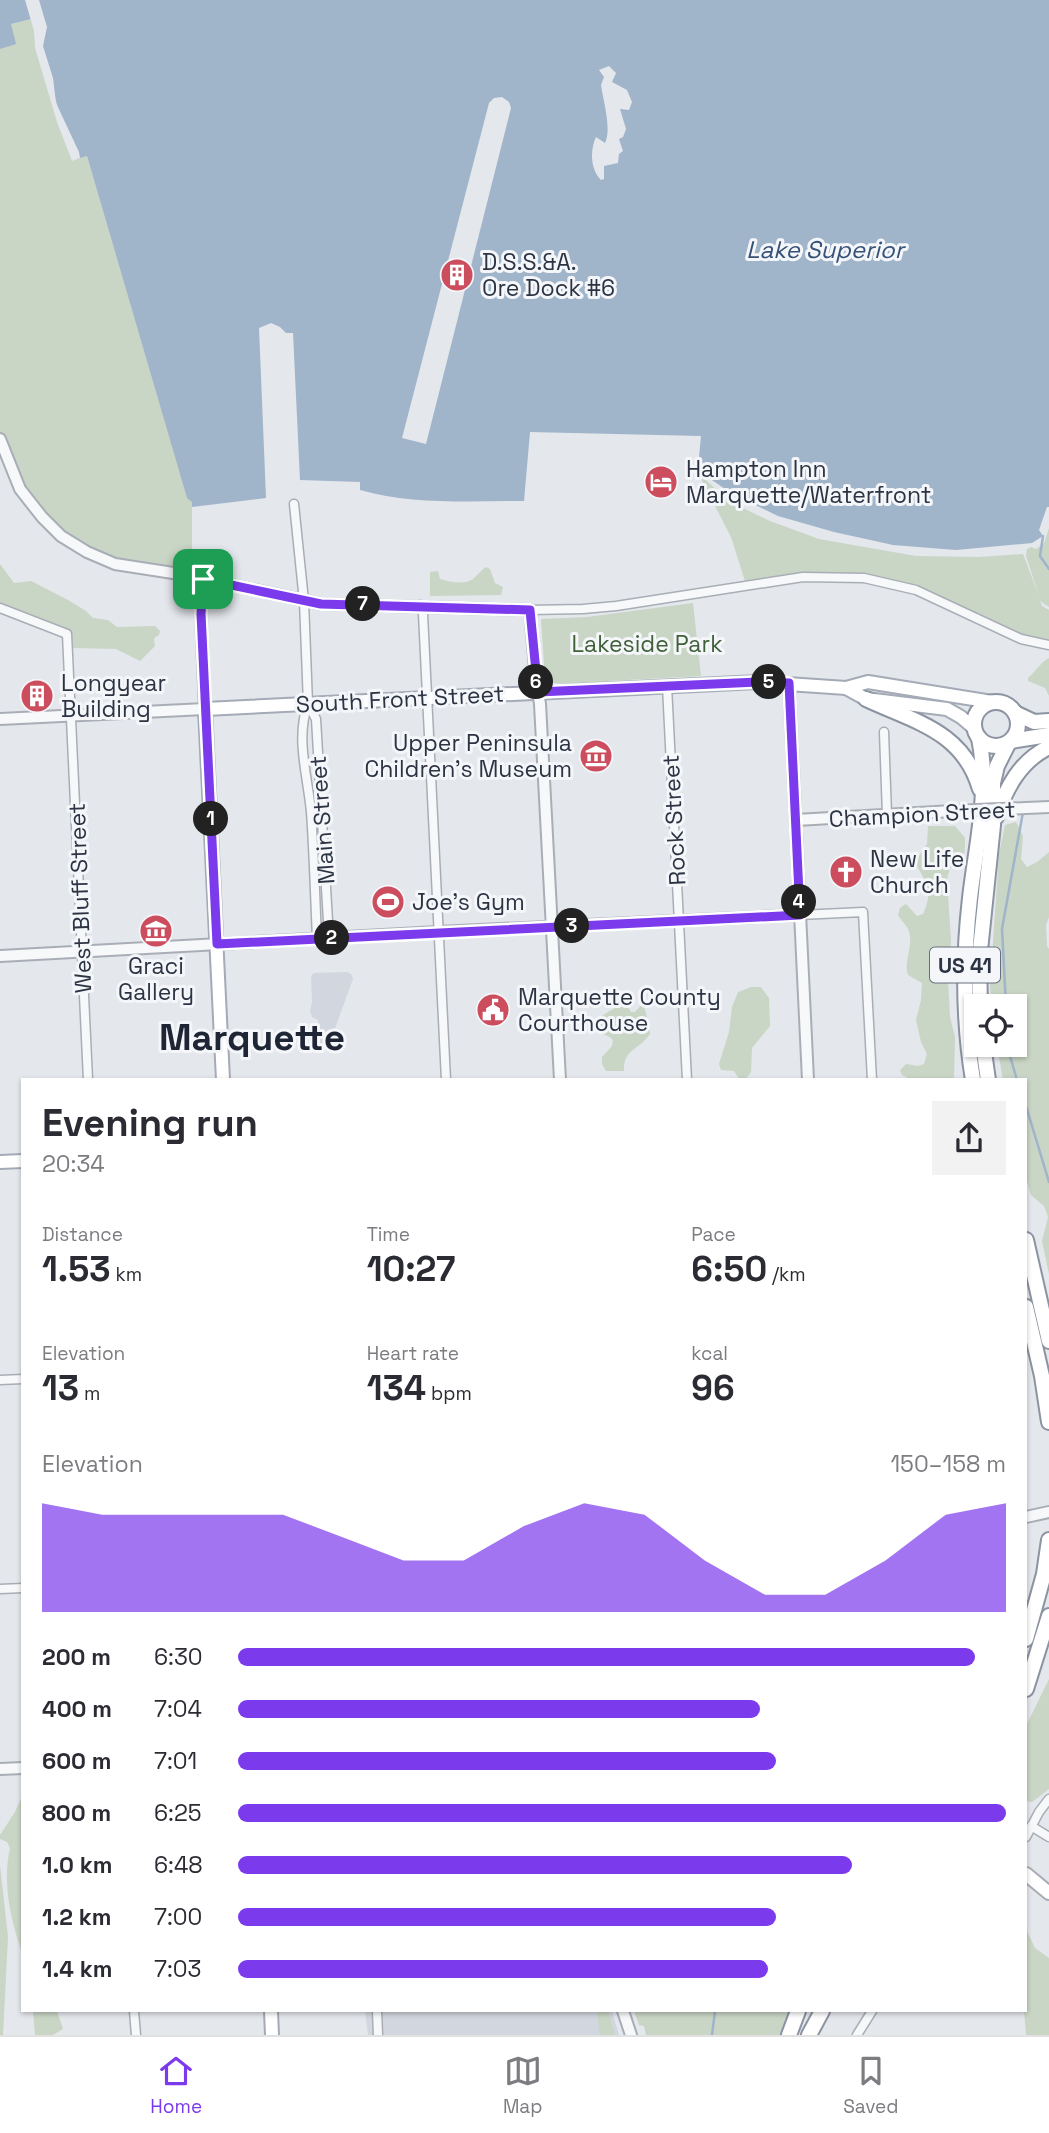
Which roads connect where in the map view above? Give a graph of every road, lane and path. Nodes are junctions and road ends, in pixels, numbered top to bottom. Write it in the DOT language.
graph roads {
  1 [pos="0,439"];
  2 [pos="295,503"];
  3 [pos="203,579"];
  4 [pos="304,601"];
  5 [pos="420,606"];
  6 [pos="0,608"];
  7 [pos="530,610"];
  8 [pos="1049,645"];
  9 [pos="789,683"];
  10 [pos="667,686"];
  11 [pos="846,688"];
  12 [pos="538,692"];
  13 [pos="428,698"];
  14 [pos="866,699"];
  15 [pos="992,702"];
  16 [pos="308,704"];
  17 [pos="205,709"];
  18 [pos="1015,713"];
  19 [pos="72,715"];
  20 [pos="0,719"];
  21 [pos="1049,721"];
  22 [pos="884,732"];
  23 [pos="977,734"];
  24 [pos="1049,735"];
  25 [pos="1010,741"];
  26 [pos="1049,747"];
  27 [pos="982,798"];
  28 [pos="1049,807"];
  29 [pos="887,815"];
  30 [pos="796,820"];
  31 [pos="993,825"];
  32 [pos="800,915"];
  33 [pos="679,920"];
  34 [pos="552,927"];
  35 [pos="438,932"];
  36 [pos="317,938"];
  37 [pos="329,938"];
  38 [pos="217,944"];
  39 [pos="81,953"];
  40 [pos="0,956"];
  41 [pos="980,994"];
  42 [pos="985,1057"];
  43 [pos="88,1078"];
  44 [pos="223,1078"];
  45 [pos="446,1078"];
  46 [pos="560,1078"];
  47 [pos="687,1078"];
  48 [pos="808,1078"];
  49 [pos="872,1078"];
  50 [pos="973,1078"];
  51 [pos="988,1078"];
  52 [pos="21,1161"];
  53 [pos="0,1162"];
  54 [pos="1027,1244"];
  55 [pos="1027,1311"];
  56 [pos="1049,1341"];
  57 [pos="21,1379"];
  58 [pos="0,1380"];
  59 [pos="1049,1422"];
  60 [pos="1049,1512"];
  61 [pos="1028,1516"];
  62 [pos="1049,1540"];
  63 [pos="21,1588"];
  64 [pos="0,1589"];
  65 [pos="1049,1616"];
  66 [pos="1027,1635"];
  67 [pos="1027,1686"];
  68 [pos="21,1768"];
  69 [pos="0,1769"];
  70 [pos="1049,1799"];
  71 [pos="1031,1826"];
  72 [pos="1027,1835"];
  73 [pos="1049,1837"];
  74 [pos="1027,1875"];
  75 [pos="1049,1893"];
  76 [pos="134,2012"];
  77 [pos="271,2012"];
  78 [pos="377,2012"];
  79 [pos="623,2012"];
  80 [pos="798,2012"];
  81 [pos="821,2012"];
  82 [pos="872,2012"];
  83 [pos="631,2034"];
  84 [pos="136,2035"];
  85 [pos="272,2035"];
  86 [pos="378,2035"];
  87 [pos="789,2035"];
  88 [pos="809,2035"];
  89 [pos="857,2035"];
  1 -- 3 [label="street"];
  2 -- 4 [label="street, Main Street"];
  3 -- 4 [label="street"];
  3 -- 17 [label="street"];
  4 -- 5 [label="street"];
  4 -- 16 [label="street, Main Street"];
  5 -- 7 [label="street"];
  5 -- 13 [label="street"];
  6 -- 19 [label="street, West Bluff Street"];
  7 -- 8 [label="street"];
  7 -- 12 [label="street"];
  9 -- 10 [label="main road, South Front Street"];
  9 -- 11 [label="main road, South Front Street"];
  9 -- 30 [label="street"];
  10 -- 12 [label="main road, South Front Street"];
  10 -- 33 [label="street, Rock Street"];
  11 -- 14 [label="main road, South Front Street"];
  11 -- 15 [label="main road, South Front Street"];
  12 -- 13 [label="main road, South Front Street"];
  12 -- 34 [label="street"];
  13 -- 16 [label="main road, South Front Street"];
  13 -- 35 [label="street"];
  14 -- 23 [label="main road, South Front Street"];
  14 -- 27 [label="highway"];
  15 -- 18 [label="highway"];
  15 -- 23 [label="highway"];
  16 -- 17 [label="main road, South Front Street"];
  16 -- 36 [label="street, Main Street"];
  16 -- 37 [label="street, Main Street"];
  17 -- 19 [label="street"];
  17 -- 38 [label="main road"];
  18 -- 21 [label="highway"];
  18 -- 25 [label="highway, US 41"];
  19 -- 20 [label="street"];
  19 -- 39 [label="street, West Bluff Street"];
  22 -- 29 [label="street"];
  23 -- 25 [label="highway"];
  23 -- 27 [label="highway, US 41"];
  24 -- 25 [label="highway"];
  25 -- 31 [label="highway, US 41"];
  26 -- 31 [label="highway, US 41"];
  27 -- 50 [label="highway, US 41"];
  28 -- 29 [label="street, Champion Street, bridge"];
  29 -- 30 [label="street, Champion Street"];
  30 -- 32 [label="street"];
  31 -- 41 [label="highway, US 41"];
  32 -- 33 [label="street"];
  32 -- 48 [label="street"];
  32 -- 49 [label="street"];
  33 -- 34 [label="street"];
  33 -- 47 [label="street, Rock Street"];
  34 -- 35 [label="street"];
  34 -- 46 [label="street"];
  35 -- 37 [label="street"];
  35 -- 45 [label="street"];
  36 -- 37 [label="street"];
  36 -- 38 [label="street"];
  38 -- 39 [label="street"];
  38 -- 44 [label="main road"];
  39 -- 40 [label="street"];
  39 -- 43 [label="street, West Bluff Street"];
  42 -- 51 [label="highway"];
  52 -- 53 [label="main road"];
  54 -- 56 [label="highway"];
  55 -- 59 [label="highway"];
  57 -- 58 [label="street"];
  60 -- 61 [label="street"];
  62 -- 66 [label="highway"];
  63 -- 64 [label="street"];
  65 -- 67 [label="highway"];
  68 -- 69 [label="street"];
  70 -- 71 [label="street"];
  71 -- 72 [label="street"];
  71 -- 73 [label="street"];
  74 -- 75 [label="main road"];
  76 -- 84 [label="street"];
  77 -- 85 [label="main road"];
  78 -- 86 [label="street"];
  79 -- 83 [label="street"];
  80 -- 87 [label="highway"];
  81 -- 88 [label="highway"];
  82 -- 89 [label="street"];
}
